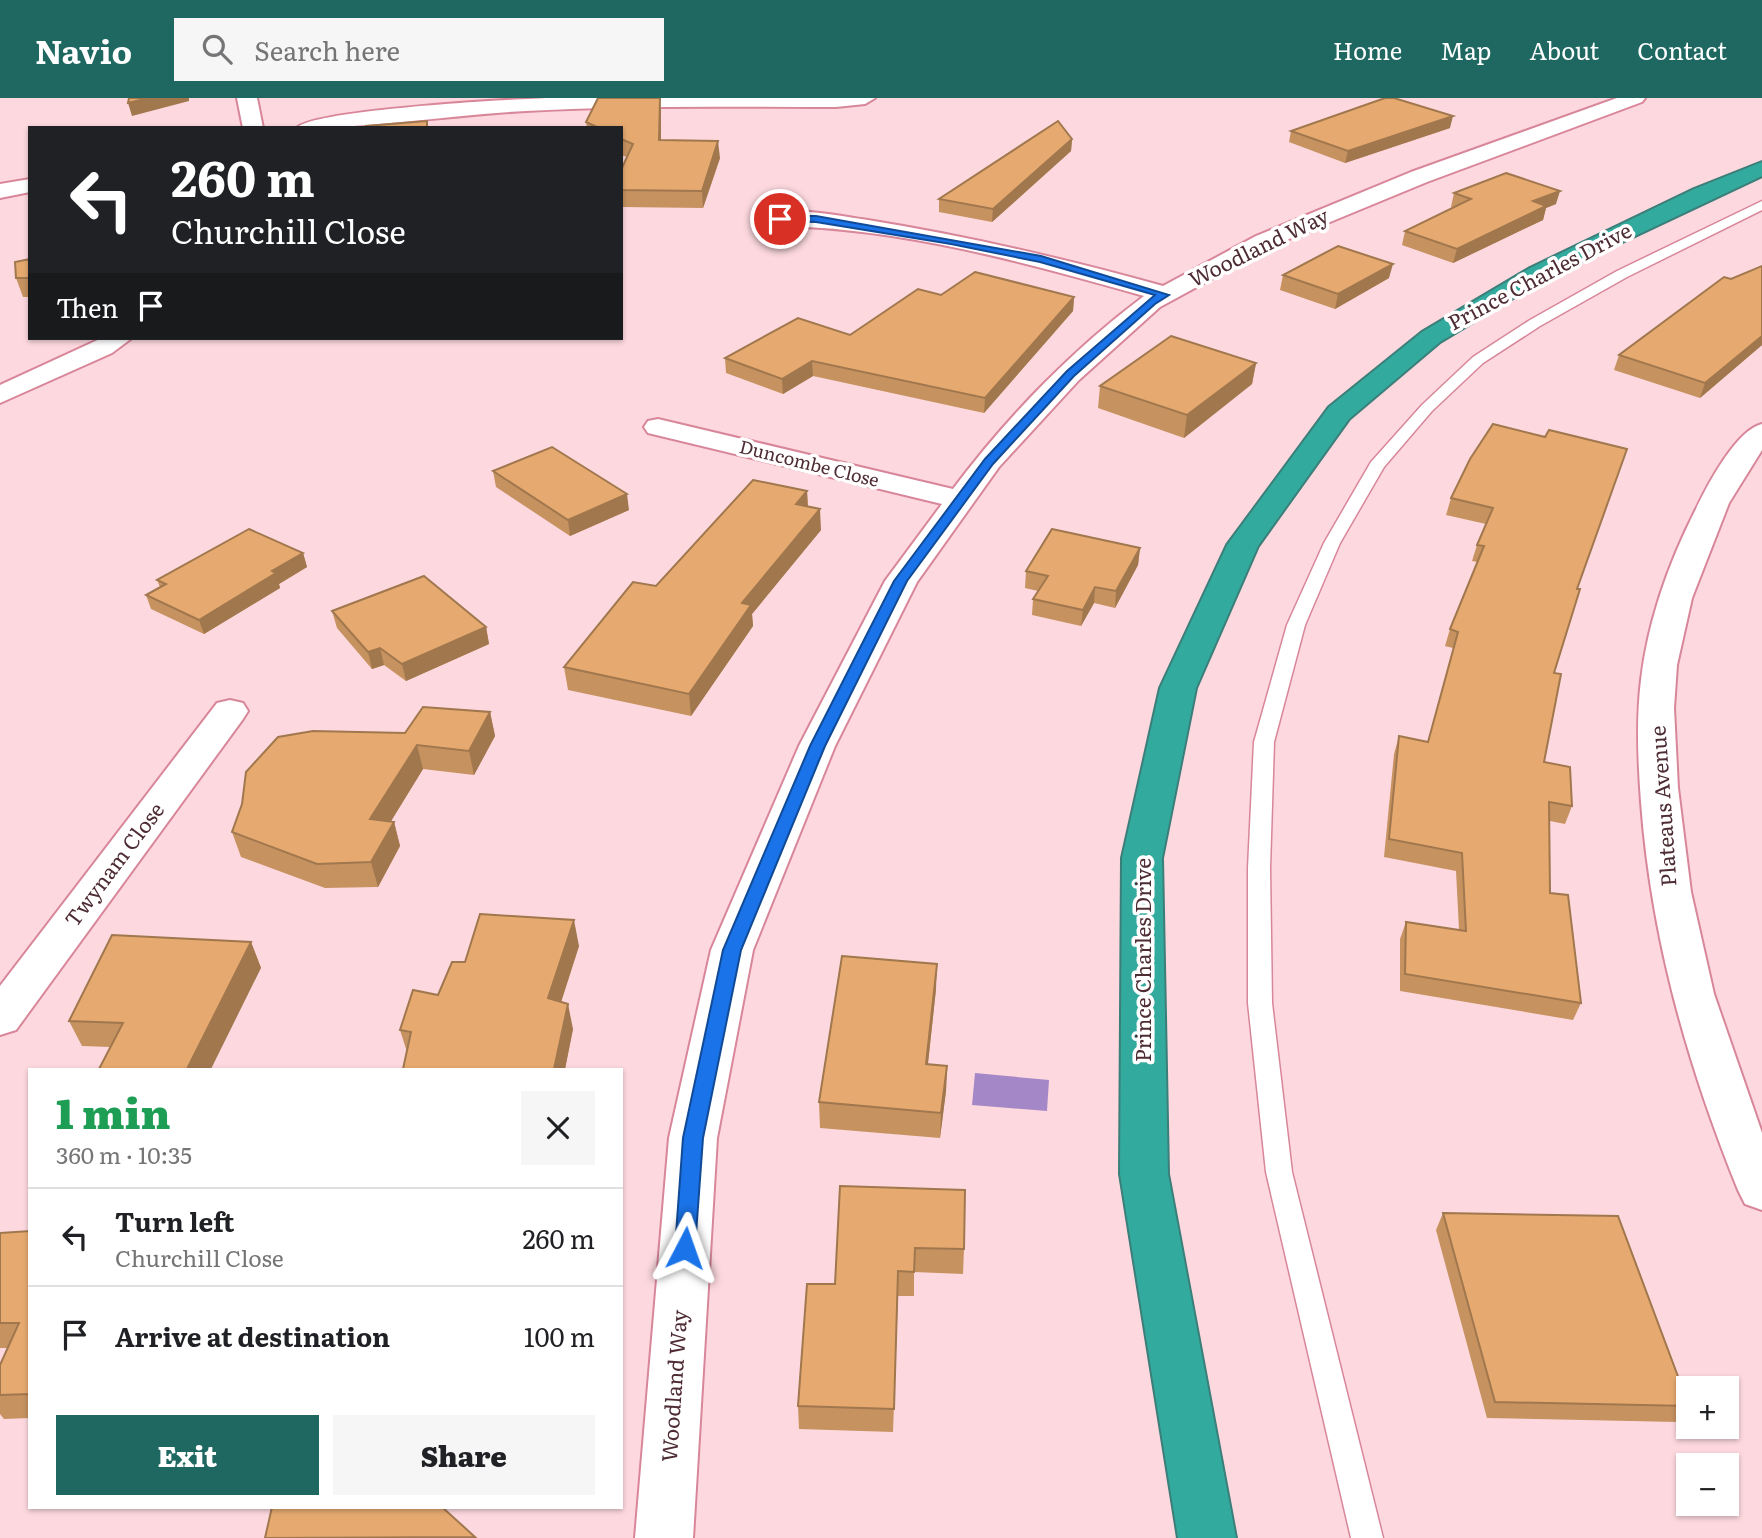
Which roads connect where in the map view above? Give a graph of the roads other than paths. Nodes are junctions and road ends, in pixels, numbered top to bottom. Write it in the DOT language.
graph roads {
  1 [pos="247,98"];
  2 [pos="865,98"];
  3 [pos="1634,98"];
  4 [pos="253,126"];
  5 [pos="316,126"];
  6 [pos="1762,168"];
  7 [pos="28,185"];
  8 [pos="0,191"];
  9 [pos="1762,205"];
  10 [pos="780,219"];
  11 [pos="1164,295"];
  12 [pos="116,340"];
  13 [pos="0,395"];
  14 [pos="657,427"];
  15 [pos="1762,432"];
  16 [pos="961,500"];
  17 [pos="230,711"];
  18 [pos="0,1018"];
  19 [pos="1762,1191"];
  20 [pos="664,1538"];
  21 [pos="1207,1538"];
  22 [pos="1367,1538"];
  1 -- 4 [label="street"];
  2 -- 5 [label="street"];
  3 -- 11 [label="street, Woodland Way"];
  6 -- 21 [label="highway, Prince Charles Drive"];
  7 -- 8 [label="street"];
  9 -- 22 [label="lane"];
  10 -- 11 [label="street"];
  11 -- 16 [label="street, Woodland Way"];
  12 -- 13 [label="street"];
  14 -- 16 [label="street, Duncombe Close"];
  15 -- 19 [label="street, Plateaus Avenue"];
  16 -- 20 [label="street, Woodland Way"];
  17 -- 18 [label="street, Twynam Close"];
}
